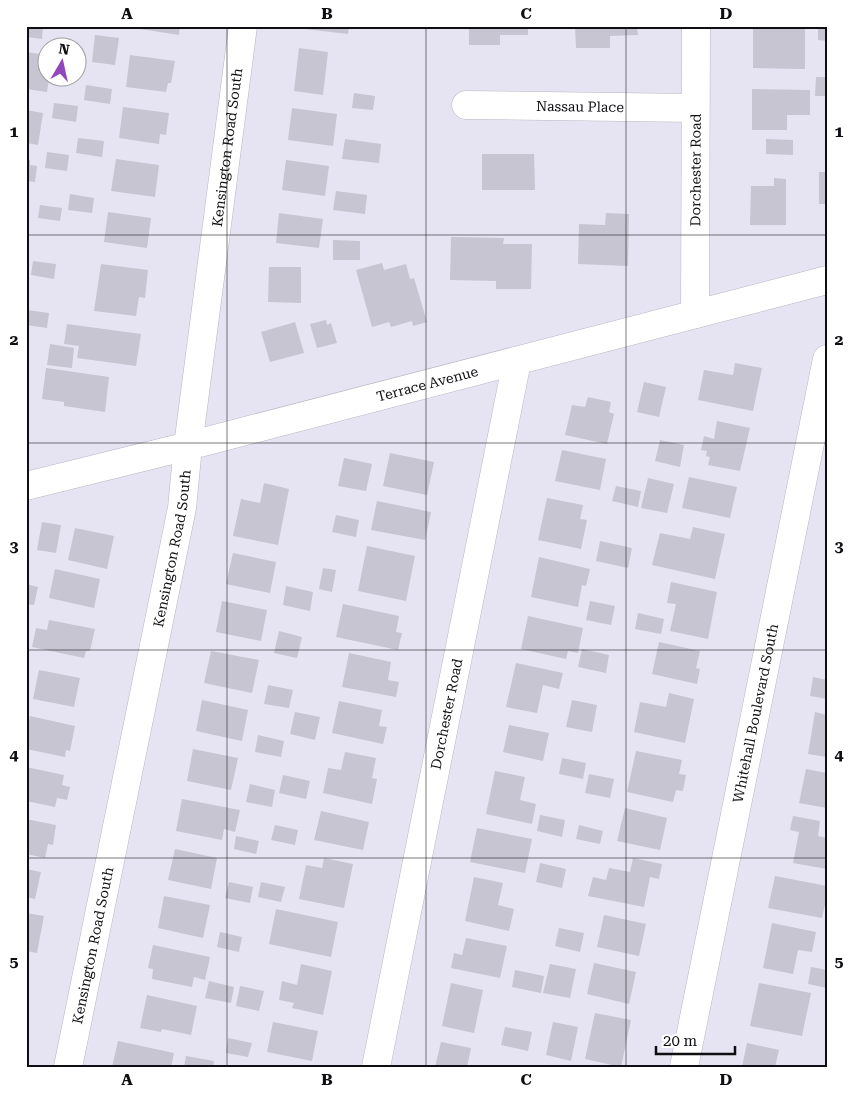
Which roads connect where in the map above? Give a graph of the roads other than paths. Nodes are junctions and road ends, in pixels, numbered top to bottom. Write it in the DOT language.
graph roads {
  1 [pos="243,26"];
  2 [pos="696,26"];
  3 [pos="466,105"];
  4 [pos="695,108"];
  5 [pos="827,280"];
  6 [pos="695,314"];
  7 [pos="827,359"];
  8 [pos="517,361"];
  9 [pos="188,446"];
  10 [pos="26,486"];
  11 [pos="68,1067"];
  12 [pos="376,1067"];
  13 [pos="684,1067"];
  1 -- 9 [label="street, Kensington Road South"];
  2 -- 4 [label="street, Dorchester Road"];
  3 -- 4 [label="street, Nassau Place"];
  4 -- 6 [label="street, Dorchester Road"];
  5 -- 6 [label="street, Terrace Avenue"];
  6 -- 8 [label="street, Terrace Avenue"];
  7 -- 13 [label="street, Whitehall Boulevard South"];
  8 -- 9 [label="street, Terrace Avenue"];
  8 -- 12 [label="street, Dorchester Road"];
  9 -- 10 [label="street, Terrace Avenue"];
  9 -- 11 [label="street, Kensington Road South"];
}
